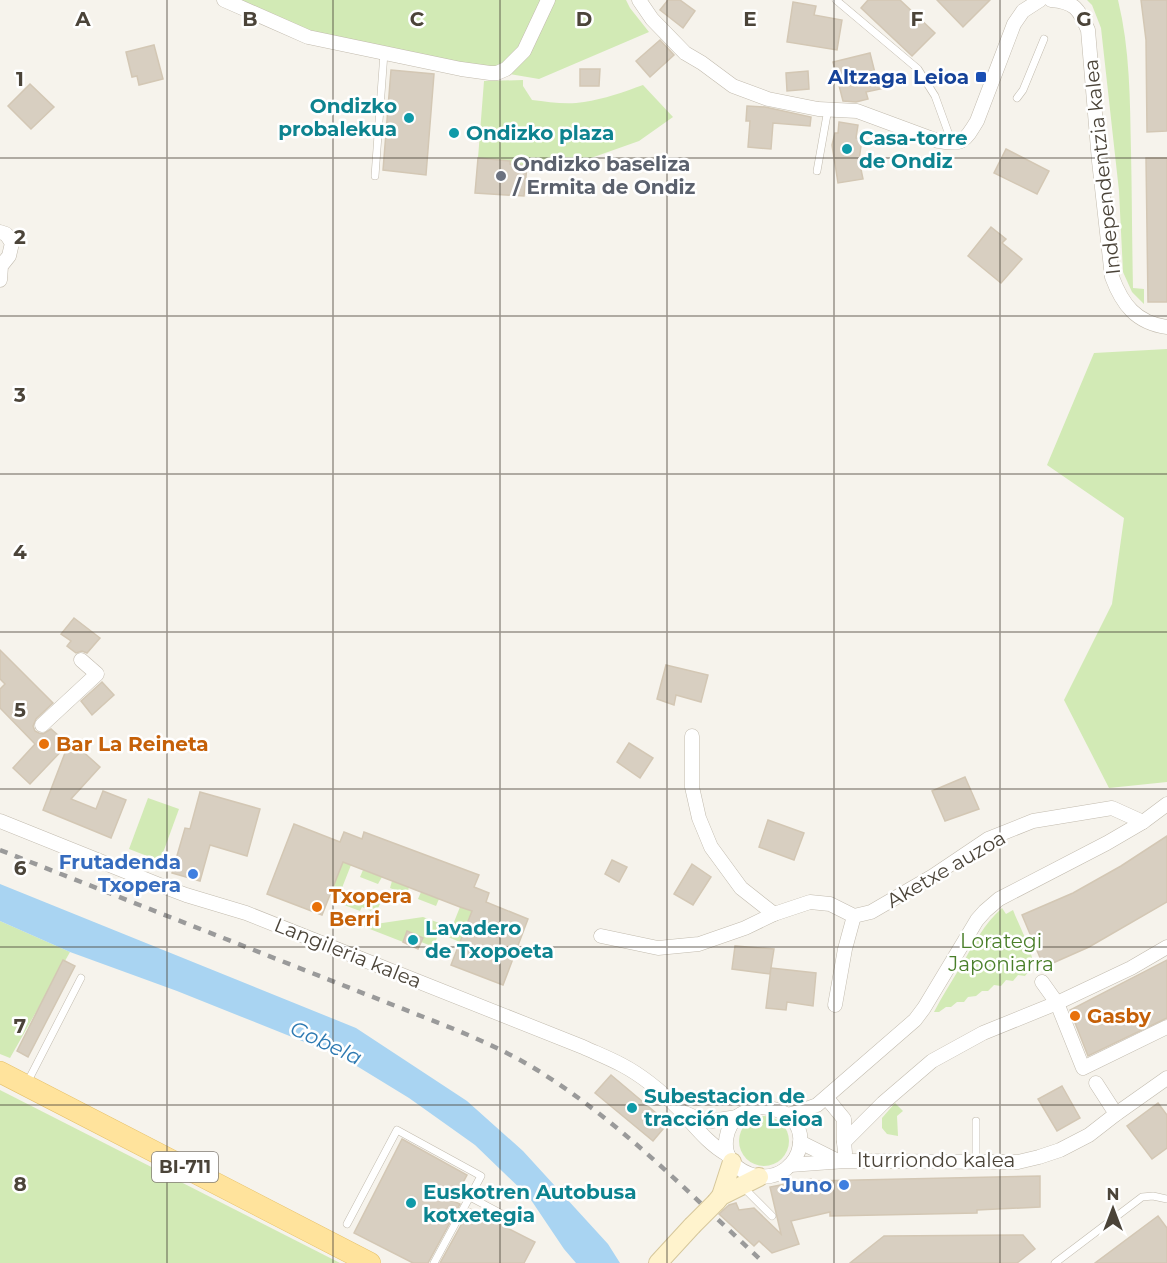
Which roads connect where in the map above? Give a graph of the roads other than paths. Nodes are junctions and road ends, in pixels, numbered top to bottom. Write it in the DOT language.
graph roads {
  1 [pos="224,0"];
  2 [pos="548,0"];
  3 [pos="639,0"];
  4 [pos="836,0"];
  5 [pos="1040,0"];
  6 [pos="1051,0"];
  7 [pos="1044,39"];
  8 [pos="384,53"];
  9 [pos="1017,98"];
  10 [pos="828,110"];
  11 [pos="952,144"];
  12 [pos="817,171"];
  13 [pos="375,176"];
  14 [pos="0,232"];
  15 [pos="0,271"];
  16 [pos="1167,327"];
  17 [pos="81,660"];
  18 [pos="42,725"];
  19 [pos="692,736"];
  20 [pos="1167,804"];
  21 [pos="0,821"];
  22 [pos="1143,822"];
  23 [pos="774,914"];
  24 [pos="854,916"];
  25 [pos="601,936"];
  26 [pos="1167,947"];
  27 [pos="81,978"];
  28 [pos="1042,982"];
  29 [pos="1057,1003"];
  30 [pos="835,1005"];
  31 [pos="1167,1027"];
  32 [pos="0,1072"];
  33 [pos="1167,1078"];
  34 [pos="1096,1083"];
  35 [pos="26,1086"];
  36 [pos="823,1103"];
  37 [pos="681,1112"];
  38 [pos="1116,1114"];
  39 [pos="787,1115"];
  40 [pos="737,1117"];
  41 [pos="976,1121"];
  42 [pos="800,1142"];
  43 [pos="842,1152"];
  44 [pos="730,1159"];
  45 [pos="976,1163"];
  46 [pos="790,1165"];
  47 [pos="759,1177"];
  48 [pos="742,1186"];
  49 [pos="470,1197"];
  50 [pos="719,1199"];
  51 [pos="1167,1199"];
  52 [pos="772,1215"];
  53 [pos="515,1221"];
  54 [pos="347,1224"];
  55 [pos="663,1262"];
  56 [pos="370,1263"];
  57 [pos="434,1263"];
  58 [pos="1055,1263"];
  1 -- 8 [label="street"];
  2 -- 8 [label="street"];
  3 -- 10 [label="street"];
  4 -- 11 [label="lane"];
  5 -- 11 [label="street"];
  6 -- 16 [label="street, Independentzia kalea"];
  7 -- 9 [label="lane"];
  8 -- 13 [label="lane"];
  10 -- 11 [label="street"];
  10 -- 12 [label="lane"];
  14 -- 15 [label="street"];
  17 -- 18 [label="street"];
  19 -- 23 [label="street"];
  20 -- 22 [label="street"];
  21 -- 37 [label="street, Langileria kalea"];
  22 -- 24 [label="street, Aketxe auzoa"];
  22 -- 36 [label="street"];
  23 -- 24 [label="street"];
  23 -- 25 [label="street"];
  24 -- 30 [label="street"];
  26 -- 29 [label="street"];
  27 -- 35 [label="lane"];
  28 -- 29 [label="street"];
  29 -- 31 [label="street"];
  29 -- 43 [label="street"];
  32 -- 35 [label="main road, BI-711"];
  33 -- 38 [label="street, Iturriondo kalea"];
  34 -- 38 [label="street"];
  35 -- 56 [label="main road, BI-711"];
  36 -- 39 [label="street"];
  36 -- 43 [label="street"];
  37 -- 40 [label="street, Langileria kalea"];
  37 -- 44 [label="street, Langileria kalea"];
  38 -- 45 [label="street, Iturriondo kalea"];
  39 -- 40 [label="street"];
  39 -- 42 [label="street"];
  40 -- 44 [label="street"];
  41 -- 45 [label="lane"];
  42 -- 43 [label="street"];
  42 -- 46 [label="street"];
  43 -- 45 [label="street, Iturriondo kalea"];
  43 -- 46 [label="street, Iturriondo kalea"];
  44 -- 47 [label="street"];
  44 -- 50 [label="street"];
  46 -- 47 [label="street"];
  47 -- 48 [label="street"];
  48 -- 50 [label="street"];
  48 -- 52 [label="lane"];
  49 -- 53 [label="lane"];
  49 -- 54 [label="lane"];
  49 -- 57 [label="lane"];
  50 -- 55 [label="street, bridge"];
  51 -- 58 [label="lane"];
}
